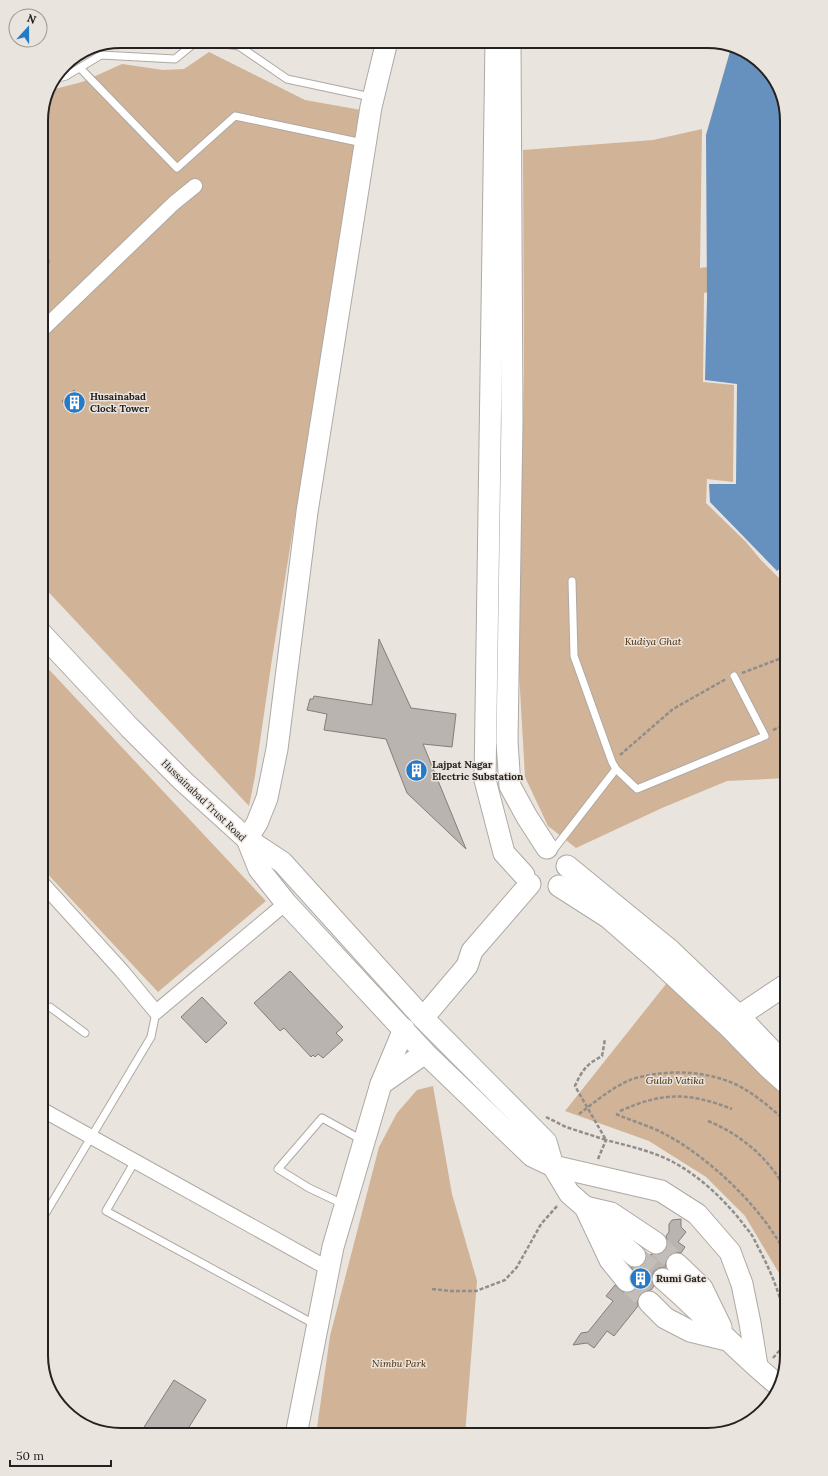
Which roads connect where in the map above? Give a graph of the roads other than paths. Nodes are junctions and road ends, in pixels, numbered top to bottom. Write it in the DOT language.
graph roads {
  1 [pos="188,48"];
  2 [pos="245,48"];
  3 [pos="385,48"];
  4 [pos="496,48"];
  5 [pos="510,48"];
  6 [pos="80,68"];
  7 [pos="63,77"];
  8 [pos="374,98"];
  9 [pos="366,144"];
  10 [pos="195,186"];
  11 [pos="48,324"];
  12 [pos="572,581"];
  13 [pos="48,640"];
  14 [pos="734,676"];
  15 [pos="614,765"];
  16 [pos="247,839"];
  17 [pos="550,848"];
  18 [pos="567,866"];
  19 [pos="527,879"];
  20 [pos="559,886"];
  21 [pos="48,890"];
  22 [pos="286,903"];
  23 [pos="780,989"];
  24 [pos="48,1008"];
  25 [pos="156,1012"];
  26 [pos="418,1012"];
  27 [pos="734,1021"];
  28 [pos="404,1029"];
  29 [pos="85,1033"];
  30 [pos="426,1053"];
  31 [pos="780,1058"];
  32 [pos="780,1078"];
  33 [pos="381,1084"];
  34 [pos="48,1113"];
  35 [pos="91,1137"];
  36 [pos="364,1141"];
  37 [pos="135,1161"];
  38 [pos="553,1166"];
  39 [pos="346,1205"];
  40 [pos="585,1207"];
  41 [pos="48,1209"];
  42 [pos="656,1243"];
  43 [pos="635,1256"];
  44 [pos="677,1264"];
  45 [pos="329,1269"];
  46 [pos="663,1279"];
  47 [pos="627,1282"];
  48 [pos="649,1302"];
  49 [pos="318,1326"];
  50 [pos="728,1340"];
  51 [pos="759,1369"];
  52 [pos="774,1382"];
  53 [pos="297,1428"];
  1 -- 6 [label="lane"];
  2 -- 8 [label="lane"];
  3 -- 8 [label="street"];
  4 -- 19 [label="street"];
  5 -- 17 [label="street"];
  6 -- 7 [label="lane"];
  6 -- 9 [label="lane"];
  8 -- 9 [label="street"];
  9 -- 16 [label="street"];
  10 -- 11 [label="street"];
  12 -- 15 [label="lane"];
  13 -- 16 [label="street, Hussainabad Trust Road"];
  14 -- 15 [label="lane"];
  15 -- 17 [label="lane"];
  16 -- 22 [label="street, Hussainabad Trust Road"];
  16 -- 26 [label="street"];
  17 -- 18 [label="street"];
  17 -- 19 [label="street"];
  18 -- 20 [label="street"];
  18 -- 27 [label="street"];
  19 -- 20 [label="street"];
  19 -- 26 [label="street"];
  20 -- 27 [label="street"];
  21 -- 25 [label="street"];
  22 -- 25 [label="street"];
  22 -- 28 [label="street, Hussainabad Trust Road"];
  23 -- 27 [label="street"];
  24 -- 29 [label="lane"];
  25 -- 35 [label="lane"];
  26 -- 38 [label="street"];
  27 -- 31 [label="street"];
  27 -- 32 [label="street"];
  28 -- 30 [label="street, Hussainabad Trust Road"];
  28 -- 33 [label="street"];
  30 -- 33 [label="street"];
  30 -- 38 [label="street, Hussainabad Trust Road"];
  33 -- 36 [label="street"];
  34 -- 35 [label="street"];
  35 -- 37 [label="street"];
  35 -- 41 [label="lane"];
  36 -- 39 [label="street"];
  36 -- 39 [label="lane"];
  37 -- 45 [label="street"];
  37 -- 49 [label="lane"];
  38 -- 40 [label="street"];
  38 -- 51 [label="street, Hussainabad Trust Road"];
  39 -- 45 [label="street"];
  40 -- 42 [label="street"];
  40 -- 43 [label="street"];
  40 -- 47 [label="street"];
  44 -- 50 [label="street"];
  45 -- 49 [label="street"];
  46 -- 50 [label="street"];
  48 -- 50 [label="street"];
  49 -- 53 [label="street"];
  50 -- 51 [label="street"];
  51 -- 52 [label="street"];
}
